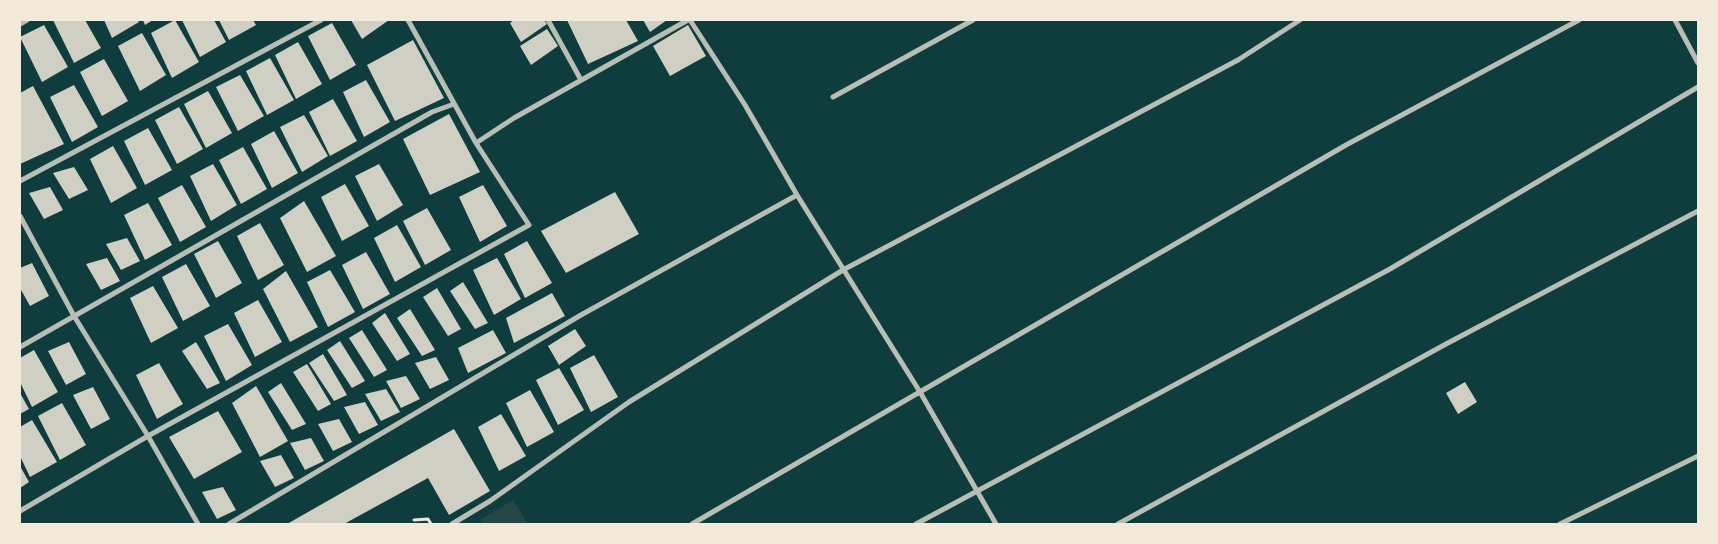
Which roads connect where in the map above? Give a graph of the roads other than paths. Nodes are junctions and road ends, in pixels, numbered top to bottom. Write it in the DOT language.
graph roads {
  1 [pos="27,20"];
  2 [pos="321,20"];
  3 [pos="408,20"];
  4 [pos="548,20"];
  5 [pos="689,20"];
  6 [pos="972,20"];
  7 [pos="1300,20"];
  8 [pos="1579,20"];
  9 [pos="1676,20"];
  10 [pos="20,24"];
  11 [pos="1698,63"];
  12 [pos="581,80"];
  13 [pos="1698,86"];
  14 [pos="833,97"];
  15 [pos="454,104"];
  16 [pos="476,143"];
  17 [pos="20,182"];
  18 [pos="797,195"];
  19 [pos="1698,211"];
  20 [pos="20,216"];
  21 [pos="843,270"];
  22 [pos="74,316"];
  23 [pos="20,347"];
  24 [pos="920,392"];
  25 [pos="148,436"];
  26 [pos="1698,456"];
  27 [pos="977,490"];
  28 [pos="20,511"];
  29 [pos="198,524"];
  30 [pos="229,524"];
  31 [pos="452,524"];
  32 [pos="692,524"];
  33 [pos="916,524"];
  34 [pos="996,524"];
  35 [pos="1118,524"];
  36 [pos="1560,524"];
  1 -- 10 [label="street"];
  2 -- 17 [label="street"];
  3 -- 15 [label="street"];
  4 -- 12 [label="street"];
  5 -- 12 [label="street"];
  5 -- 18 [label="street"];
  6 -- 14 [label="street"];
  7 -- 21 [label="street"];
  8 -- 24 [label="street"];
  9 -- 11 [label="street"];
  12 -- 16 [label="street"];
  13 -- 27 [label="street"];
  15 -- 16 [label="street"];
  15 -- 22 [label="street"];
  16 -- 25 [label="street"];
  18 -- 21 [label="street"];
  18 -- 30 [label="street"];
  19 -- 35 [label="street"];
  20 -- 22 [label="street"];
  21 -- 24 [label="street"];
  21 -- 31 [label="street"];
  22 -- 23 [label="street"];
  22 -- 25 [label="street"];
  24 -- 27 [label="street"];
  24 -- 32 [label="street"];
  25 -- 28 [label="street"];
  25 -- 29 [label="street"];
  26 -- 36 [label="street"];
  27 -- 33 [label="street"];
  27 -- 34 [label="street"];
}
